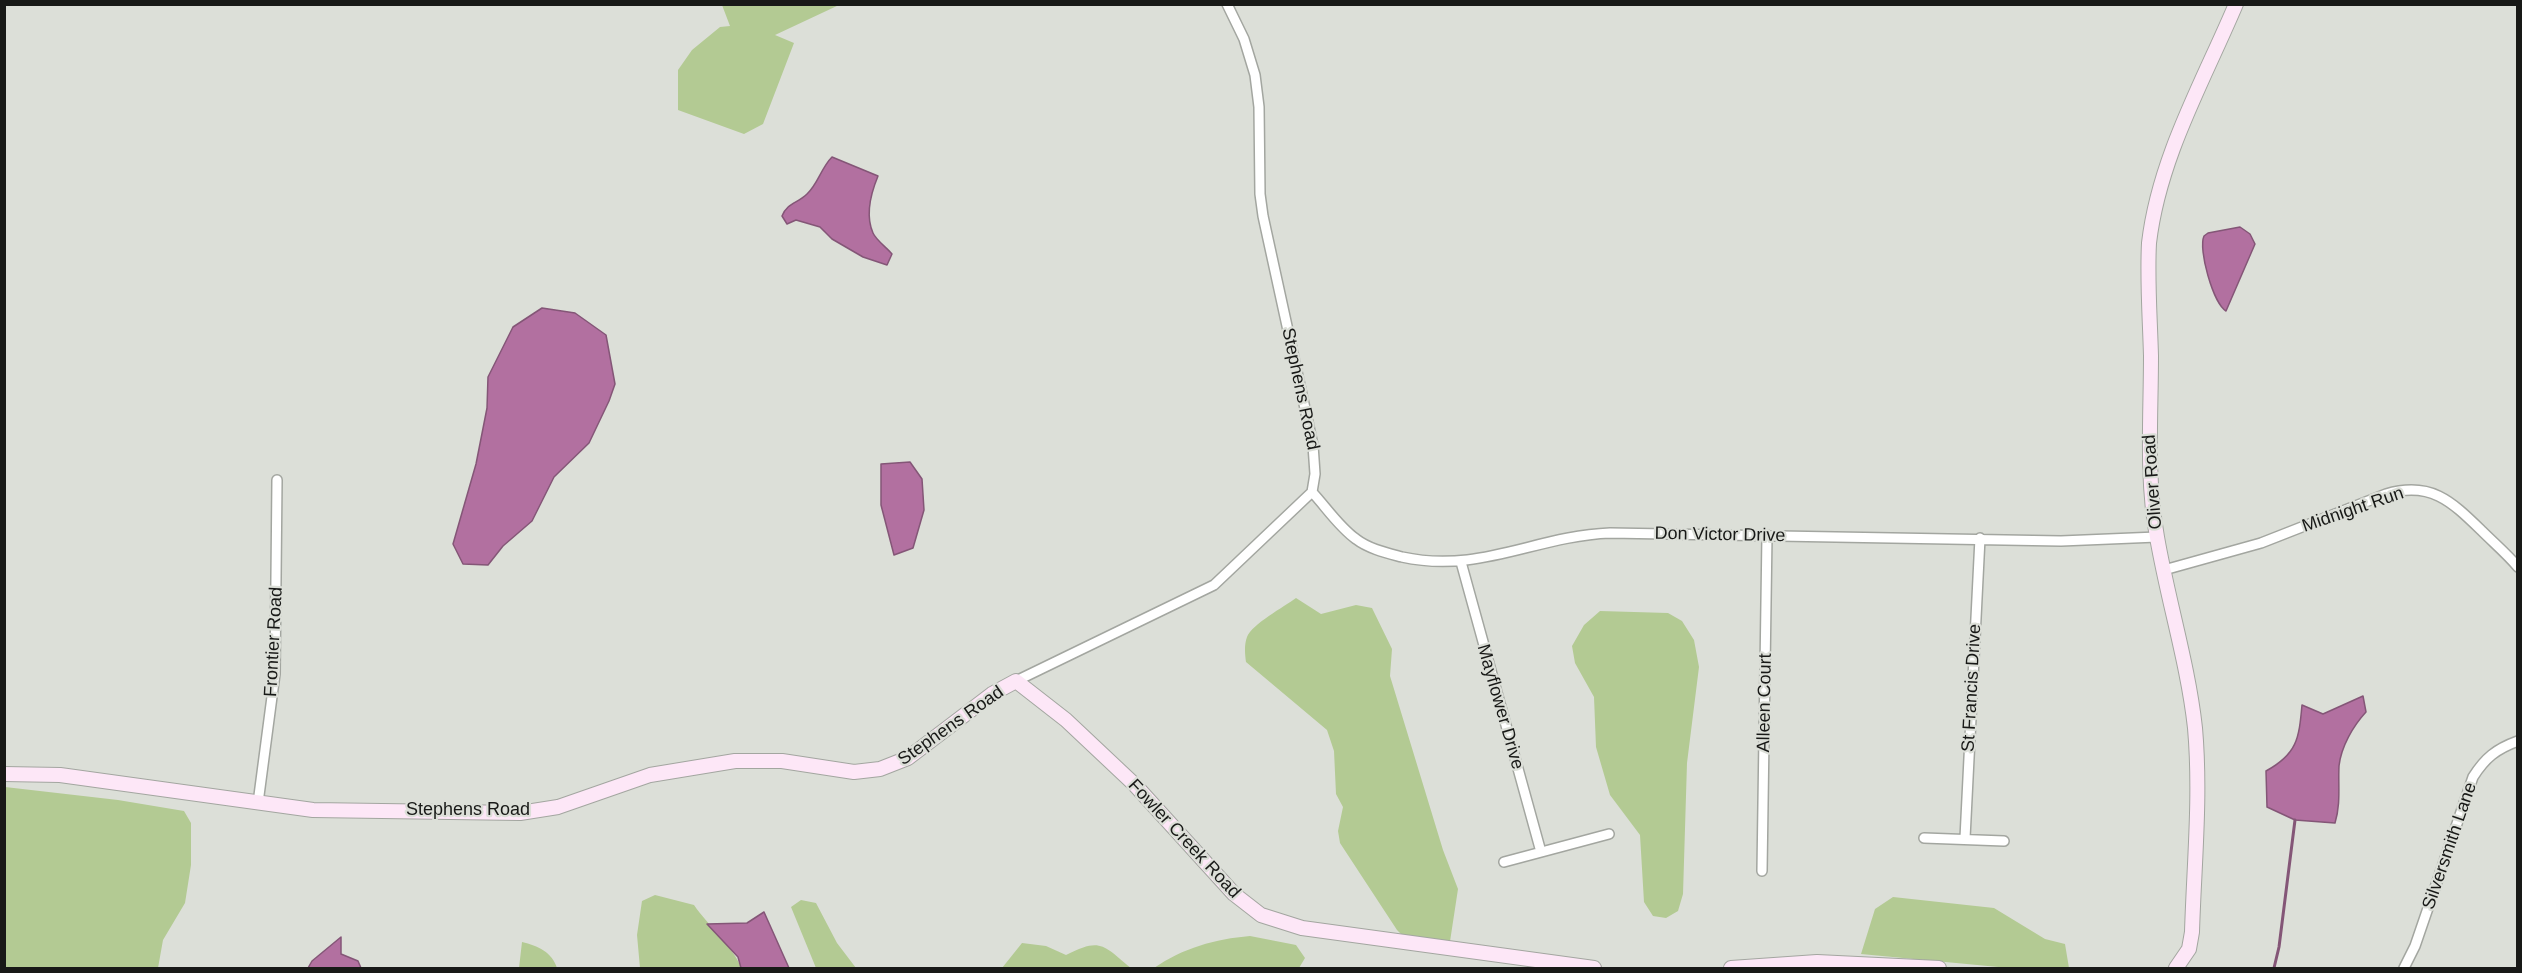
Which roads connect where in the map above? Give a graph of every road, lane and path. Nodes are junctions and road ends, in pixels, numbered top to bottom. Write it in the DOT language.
graph roads {
  1 [pos="1227,4"];
  2 [pos="2236,4"];
  3 [pos="277,480"];
  4 [pos="1312,492"];
  5 [pos="1767,535"];
  6 [pos="2157,537"];
  7 [pos="1980,538"];
  8 [pos="1461,562"];
  9 [pos="2517,567"];
  10 [pos="2164,570"];
  11 [pos="1016,681"];
  12 [pos="2517,741"];
  13 [pos="4,774"];
  14 [pos="258,803"];
  15 [pos="1609,834"];
  16 [pos="1924,838"];
  17 [pos="1965,838"];
  18 [pos="2004,841"];
  19 [pos="1541,852"];
  20 [pos="1504,862"];
  21 [pos="1762,871"];
  22 [pos="1594,969"];
  23 [pos="1731,969"];
  24 [pos="1939,969"];
  25 [pos="2176,969"];
  26 [pos="2404,969"];
  1 -- 4 [label="street, Stephens Road"];
  2 -- 6 [label="main road, Oliver Road"];
  3 -- 14 [label="street, Frontier Road"];
  4 -- 8 [label="street, Don Victor Drive"];
  4 -- 11 [label="street, Stephens Road"];
  5 -- 7 [label="street, Don Victor Drive"];
  5 -- 8 [label="street, Don Victor Drive"];
  5 -- 21 [label="street, Alleen Court"];
  6 -- 7 [label="street, Don Victor Drive"];
  6 -- 10 [label="main road, Oliver Road"];
  7 -- 17 [label="street, St Francis Drive"];
  8 -- 19 [label="street, Mayflower Drive"];
  9 -- 10 [label="street, Midnight Run"];
  10 -- 25 [label="main road, Oliver Road"];
  11 -- 14 [label="main road, Stephens Road"];
  11 -- 22 [label="main road, Fowler Creek Road"];
  12 -- 26 [label="street, Silversmith Lane"];
  13 -- 14 [label="main road, Stephens Road"];
  15 -- 19 [label="street"];
  16 -- 17 [label="street"];
  17 -- 18 [label="street"];
  19 -- 20 [label="street"];
  23 -- 24 [label="main road"];
}
